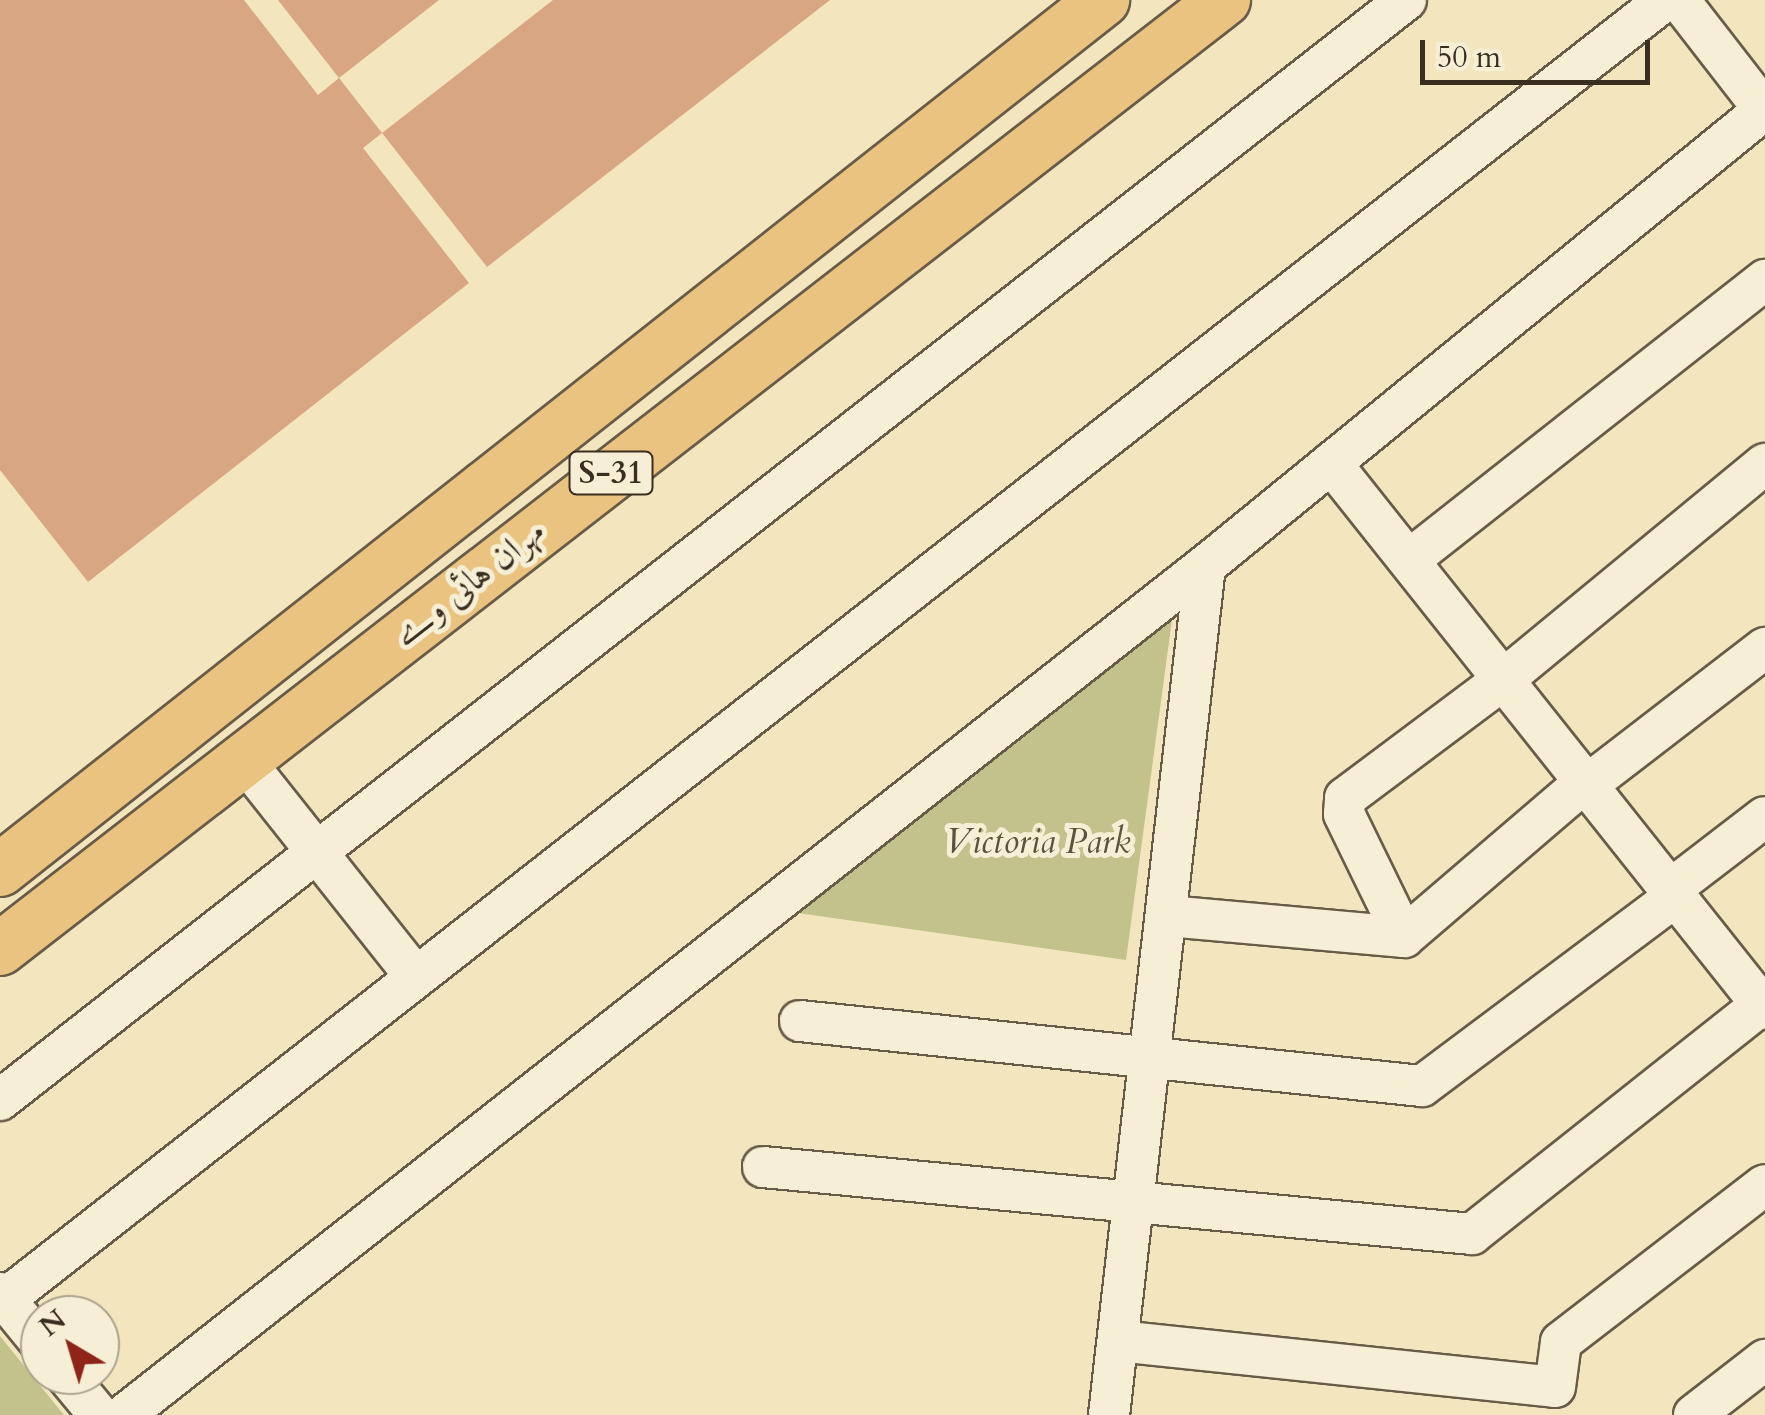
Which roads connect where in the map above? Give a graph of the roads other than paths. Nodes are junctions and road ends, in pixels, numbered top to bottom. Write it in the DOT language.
graph roads {
  1 [pos="1103,0"];
  2 [pos="1224,0"];
  3 [pos="1406,0"];
  4 [pos="1665,0"];
  5 [pos="1679,0"];
  6 [pos="1765,111"];
  7 [pos="1765,280"];
  8 [pos="1331,463"];
  9 [pos="1765,464"];
  10 [pos="1408,560"];
  11 [pos="1205,566"];
  12 [pos="1765,648"];
  13 [pos="1504,679"];
  14 [pos="244,759"];
  15 [pos="1586,783"];
  16 [pos="1765,816"];
  17 [pos="315,850"];
  18 [pos="0,870"];
  19 [pos="1673,893"];
  20 [pos="1168,916"];
  21 [pos="1404,937"];
  22 [pos="0,949"];
  23 [pos="416,977"];
  24 [pos="1764,1005"];
  25 [pos="800,1021"];
  26 [pos="1153,1058"];
  27 [pos="0,1100"];
  28 [pos="762,1167"];
  29 [pos="1765,1185"];
  30 [pos="1135,1202"];
  31 [pos="2,1296"];
  32 [pos="20,1318"];
  33 [pos="1118,1341"];
  34 [pos="1765,1360"];
  35 [pos="82,1395"];
  36 [pos="99,1415"];
  37 [pos="124,1415"];
  38 [pos="1108,1415"];
  39 [pos="1694,1415"];
  1 -- 18 [label="main road, مہران ہائی وے / S-31"];
  2 -- 14 [label="main road, مہران ہائی وے / S-31"];
  3 -- 17 [label="street"];
  4 -- 23 [label="street"];
  5 -- 6 [label="street"];
  6 -- 8 [label="street"];
  7 -- 10 [label="street"];
  8 -- 10 [label="street"];
  8 -- 11 [label="street"];
  9 -- 13 [label="street"];
  10 -- 13 [label="street"];
  11 -- 20 [label="street"];
  11 -- 37 [label="street"];
  12 -- 15 [label="street"];
  13 -- 15 [label="street"];
  13 -- 21 [label="street"];
  14 -- 17 [label="street"];
  14 -- 22 [label="main road, مہران ہائی وے / S-31"];
  15 -- 19 [label="street"];
  15 -- 21 [label="street"];
  16 -- 19 [label="street"];
  17 -- 23 [label="street"];
  17 -- 27 [label="street"];
  19 -- 24 [label="street"];
  19 -- 26 [label="street"];
  20 -- 21 [label="street"];
  20 -- 26 [label="street"];
  23 -- 31 [label="street"];
  24 -- 30 [label="street"];
  25 -- 26 [label="street"];
  26 -- 30 [label="street"];
  28 -- 30 [label="street"];
  29 -- 33 [label="street"];
  30 -- 33 [label="street"];
  31 -- 32 [label="street"];
  33 -- 38 [label="street"];
  34 -- 39 [label="street"];
  35 -- 36 [label="street"];
}
